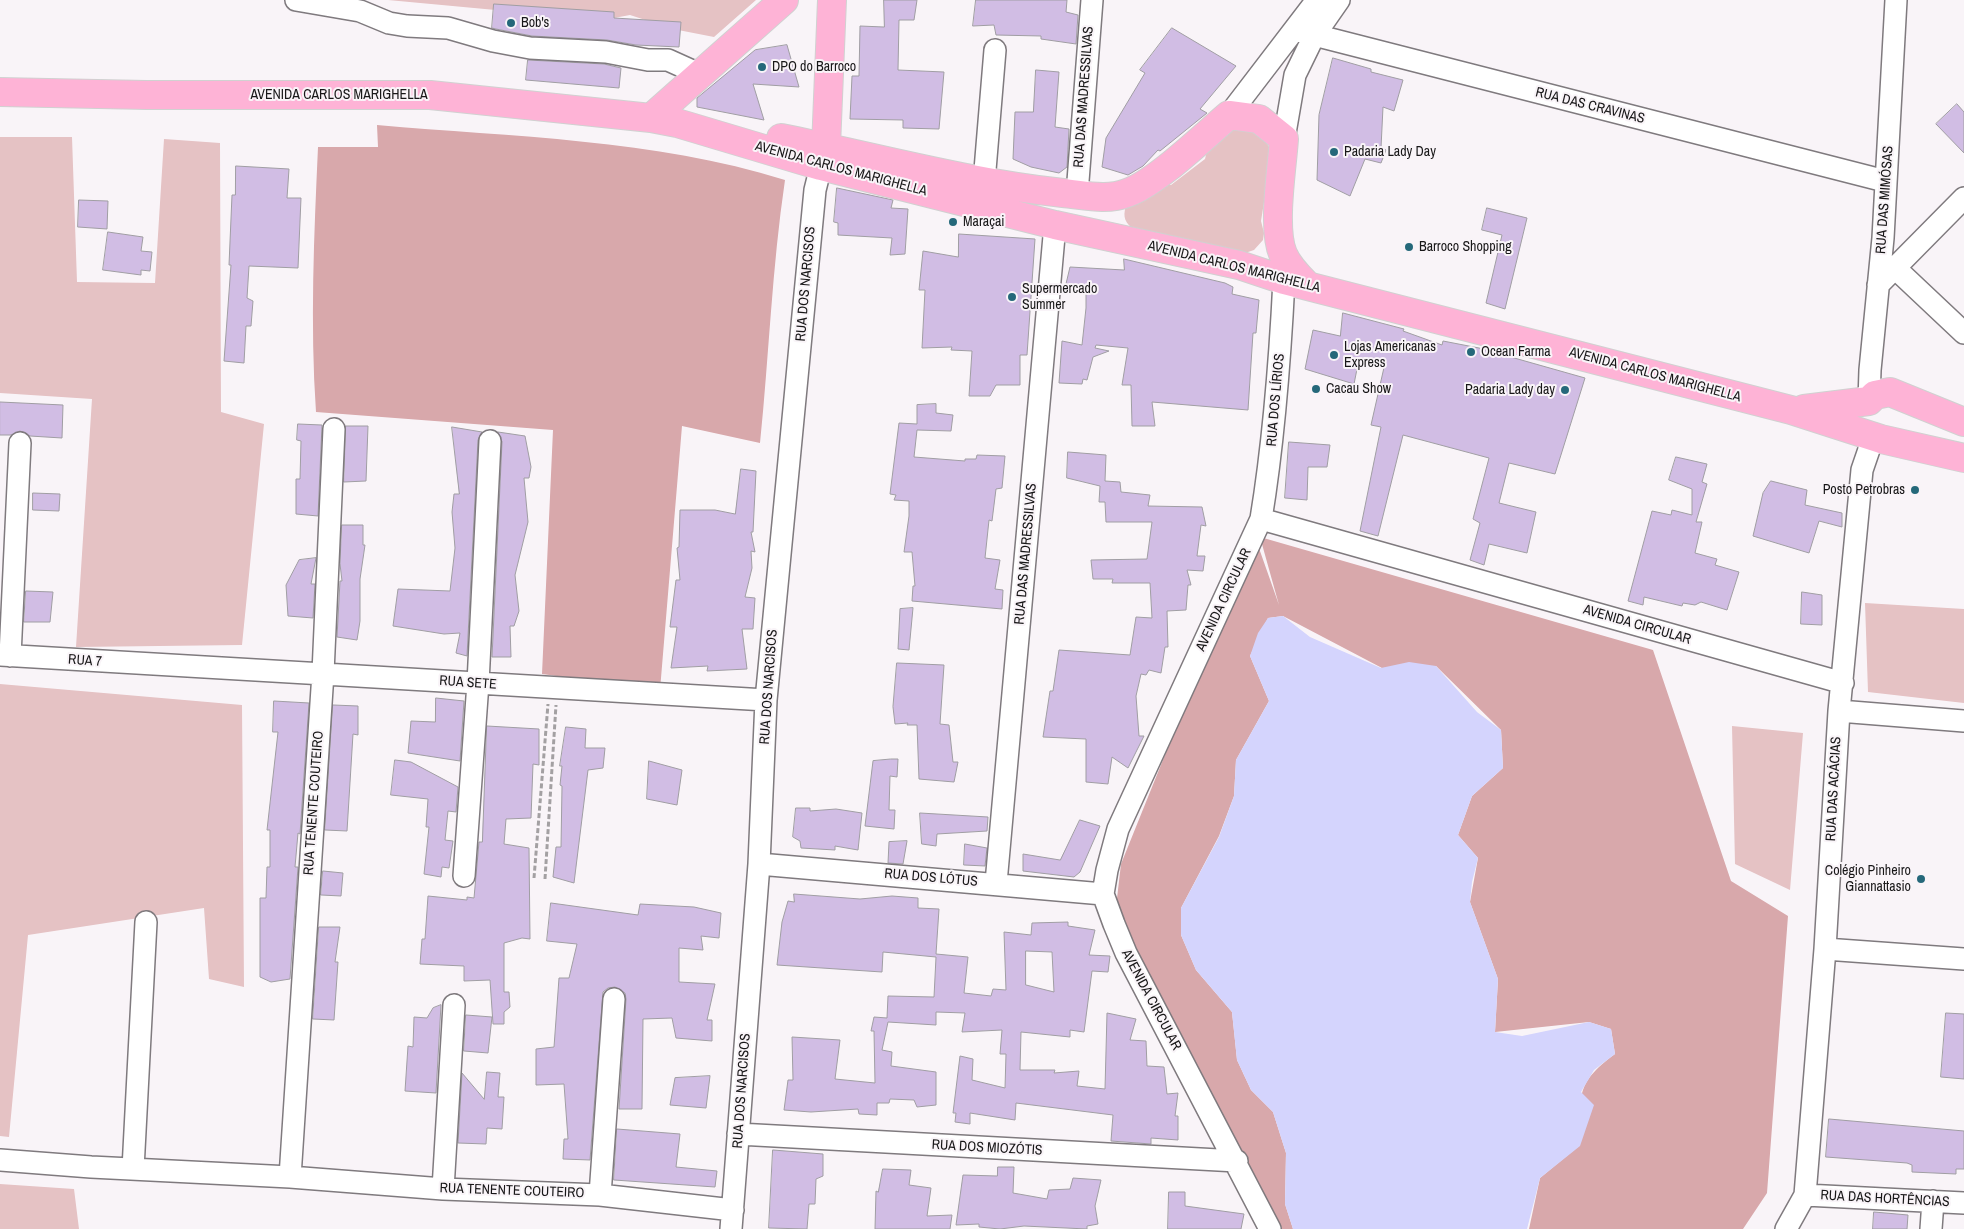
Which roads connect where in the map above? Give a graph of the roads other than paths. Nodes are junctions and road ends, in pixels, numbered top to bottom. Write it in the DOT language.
graph roads {
  1 [pos="296,0"];
  2 [pos="784,0"];
  3 [pos="832,0"];
  4 [pos="1092,0"];
  5 [pos="1317,0"];
  6 [pos="1338,0"];
  7 [pos="1896,0"];
  8 [pos="1304,33"];
  9 [pos="995,50"];
  10 [pos="698,74"];
  11 [pos="0,92"];
  12 [pos="1229,116"];
  13 [pos="651,118"];
  14 [pos="1284,139"];
  15 [pos="823,157"];
  16 [pos="1885,181"];
  17 [pos="984,182"];
  18 [pos="1077,194"];
  19 [pos="1119,196"];
  20 [pos="1964,198"];
  21 [pos="1055,225"];
  22 [pos="1117,238"];
  23 [pos="1278,238"];
  24 [pos="1239,265"];
  25 [pos="1895,268"];
  26 [pos="1295,282"];
  27 [pos="1878,285"];
  28 [pos="1964,333"];
  29 [pos="1896,394"];
  30 [pos="1869,401"];
  31 [pos="1791,410"];
  32 [pos="1964,422"];
  33 [pos="334,429"];
  34 [pos="1878,437"];
  35 [pos="490,441"];
  36 [pos="20,443"];
  37 [pos="1964,458"];
  38 [pos="1261,519"];
  39 [pos="5,656"];
  40 [pos="171,666"];
  41 [pos="323,673"];
  42 [pos="478,683"];
  43 [pos="1843,683"];
  44 [pos="766,700"];
  45 [pos="1839,711"];
  46 [pos="1964,721"];
  47 [pos="759,864"];
  48 [pos="464,876"];
  49 [pos="996,883"];
  50 [pos="1103,894"];
  51 [pos="146,922"];
  52 [pos="1825,949"];
  53 [pos="1964,959"];
  54 [pos="614,999"];
  55 [pos="454,1005"];
  56 [pos="738,1134"];
  57 [pos="0,1160"];
  58 [pos="1237,1161"];
  59 [pos="133,1169"];
  60 [pos="290,1177"];
  61 [pos="443,1189"];
  62 [pos="600,1195"];
  63 [pos="1805,1195"];
  64 [pos="1934,1201"];
  65 [pos="1964,1203"];
  66 [pos="732,1219"];
  67 [pos="1270,1229"];
  68 [pos="1786,1229"];
  69 [pos="1931,1229"];
  1 -- 10 [label="street"];
  2 -- 10 [label="main road"];
  3 -- 15 [label="main road"];
  4 -- 18 [label="street, RUA DAS MADRESSILVAS"];
  5 -- 8 [label="street"];
  6 -- 8 [label="street"];
  7 -- 16 [label="street, RUA DAS MIMÓSAS"];
  8 -- 12 [label="street"];
  8 -- 14 [label="street"];
  8 -- 16 [label="street, RUA DAS CRAVINAS"];
  9 -- 17 [label="street"];
  10 -- 13 [label="main road"];
  11 -- 13 [label="main road, AVENIDA CARLOS MARIGHELLA"];
  12 -- 14 [label="main road"];
  12 -- 19 [label="main road"];
  13 -- 15 [label="main road, AVENIDA CARLOS MARIGHELLA"];
  14 -- 23 [label="main road"];
  15 -- 17 [label="main road, AVENIDA CARLOS MARIGHELLA"];
  15 -- 21 [label="main road, AVENIDA CARLOS MARIGHELLA"];
  15 -- 44 [label="street, RUA DOS NARCISOS"];
  16 -- 27 [label="street, RUA DAS MIMÓSAS"];
  17 -- 18 [label="main road, AVENIDA CARLOS MARIGHELLA"];
  18 -- 19 [label="main road, AVENIDA CARLOS MARIGHELLA"];
  19 -- 22 [label="main road"];
  20 -- 25 [label="street"];
  21 -- 22 [label="main road, AVENIDA CARLOS MARIGHELLA"];
  21 -- 49 [label="street, RUA DAS MADRESSILVAS"];
  22 -- 24 [label="main road, AVENIDA CARLOS MARIGHELLA"];
  23 -- 24 [label="main road"];
  23 -- 26 [label="main road"];
  24 -- 26 [label="main road, AVENIDA CARLOS MARIGHELLA"];
  25 -- 27 [label="street"];
  25 -- 28 [label="street"];
  26 -- 31 [label="main road, AVENIDA CARLOS MARIGHELLA"];
  26 -- 38 [label="street, RUA DOS LÍRIOS"];
  27 -- 30 [label="street, RUA DAS MIMÓSAS"];
  29 -- 30 [label="main road, AVENIDA CARLOS MARIGHELLA"];
  29 -- 32 [label="main road"];
  29 -- 34 [label="main road"];
  30 -- 31 [label="main road, AVENIDA CARLOS MARIGHELLA"];
  30 -- 34 [label="main road"];
  31 -- 34 [label="main road, AVENIDA CARLOS MARIGHELLA"];
  33 -- 41 [label="street, RUA TENENTE COUTEIRO"];
  34 -- 37 [label="main road, AVENIDA CARLOS MARIGHELLA"];
  34 -- 43 [label="street, RUA DAS ACÁCIAS"];
  35 -- 42 [label="street"];
  36 -- 39 [label="street"];
  38 -- 43 [label="street, AVENIDA CIRCULAR"];
  38 -- 50 [label="street, AVENIDA CIRCULAR"];
  39 -- 40 [label="street, RUA 7"];
  40 -- 41 [label="street, RUA SETE"];
  41 -- 42 [label="street, RUA SETE"];
  41 -- 60 [label="street, RUA TENENTE COUTEIRO"];
  42 -- 44 [label="street, RUA SETE"];
  42 -- 48 [label="street"];
  43 -- 45 [label="street, RUA DAS ACÁCIAS"];
  44 -- 47 [label="street, RUA DOS NARCISOS"];
  45 -- 46 [label="street"];
  45 -- 52 [label="street, RUA DAS ACÁCIAS"];
  47 -- 49 [label="street, RUA DOS LÓTUS"];
  47 -- 56 [label="street, RUA DOS NARCISOS"];
  49 -- 50 [label="street, RUA DOS LÓTUS"];
  50 -- 58 [label="street, AVENIDA CIRCULAR"];
  51 -- 59 [label="street"];
  52 -- 53 [label="street"];
  52 -- 63 [label="street, RUA DAS ACÁCIAS"];
  54 -- 62 [label="street"];
  55 -- 61 [label="street"];
  56 -- 58 [label="street, RUA DOS MIOZÓTIS"];
  56 -- 66 [label="street, RUA DOS NARCISOS"];
  57 -- 59 [label="street, RUA TENENTE COUTEIRO"];
  58 -- 67 [label="street, AVENIDA CIRCULAR"];
  59 -- 60 [label="street, RUA TENENTE COUTEIRO"];
  60 -- 61 [label="street, RUA TENENTE COUTEIRO"];
  61 -- 62 [label="street, RUA TENENTE COUTEIRO"];
  62 -- 66 [label="street, RUA TENENTE COUTEIRO"];
  63 -- 64 [label="street, RUA DAS HORTÊNCIAS"];
  63 -- 68 [label="street, RUA DAS ACÁCIAS"];
  64 -- 65 [label="street, RUA DAS HORTÊNCIAS"];
  64 -- 69 [label="street"];
}
